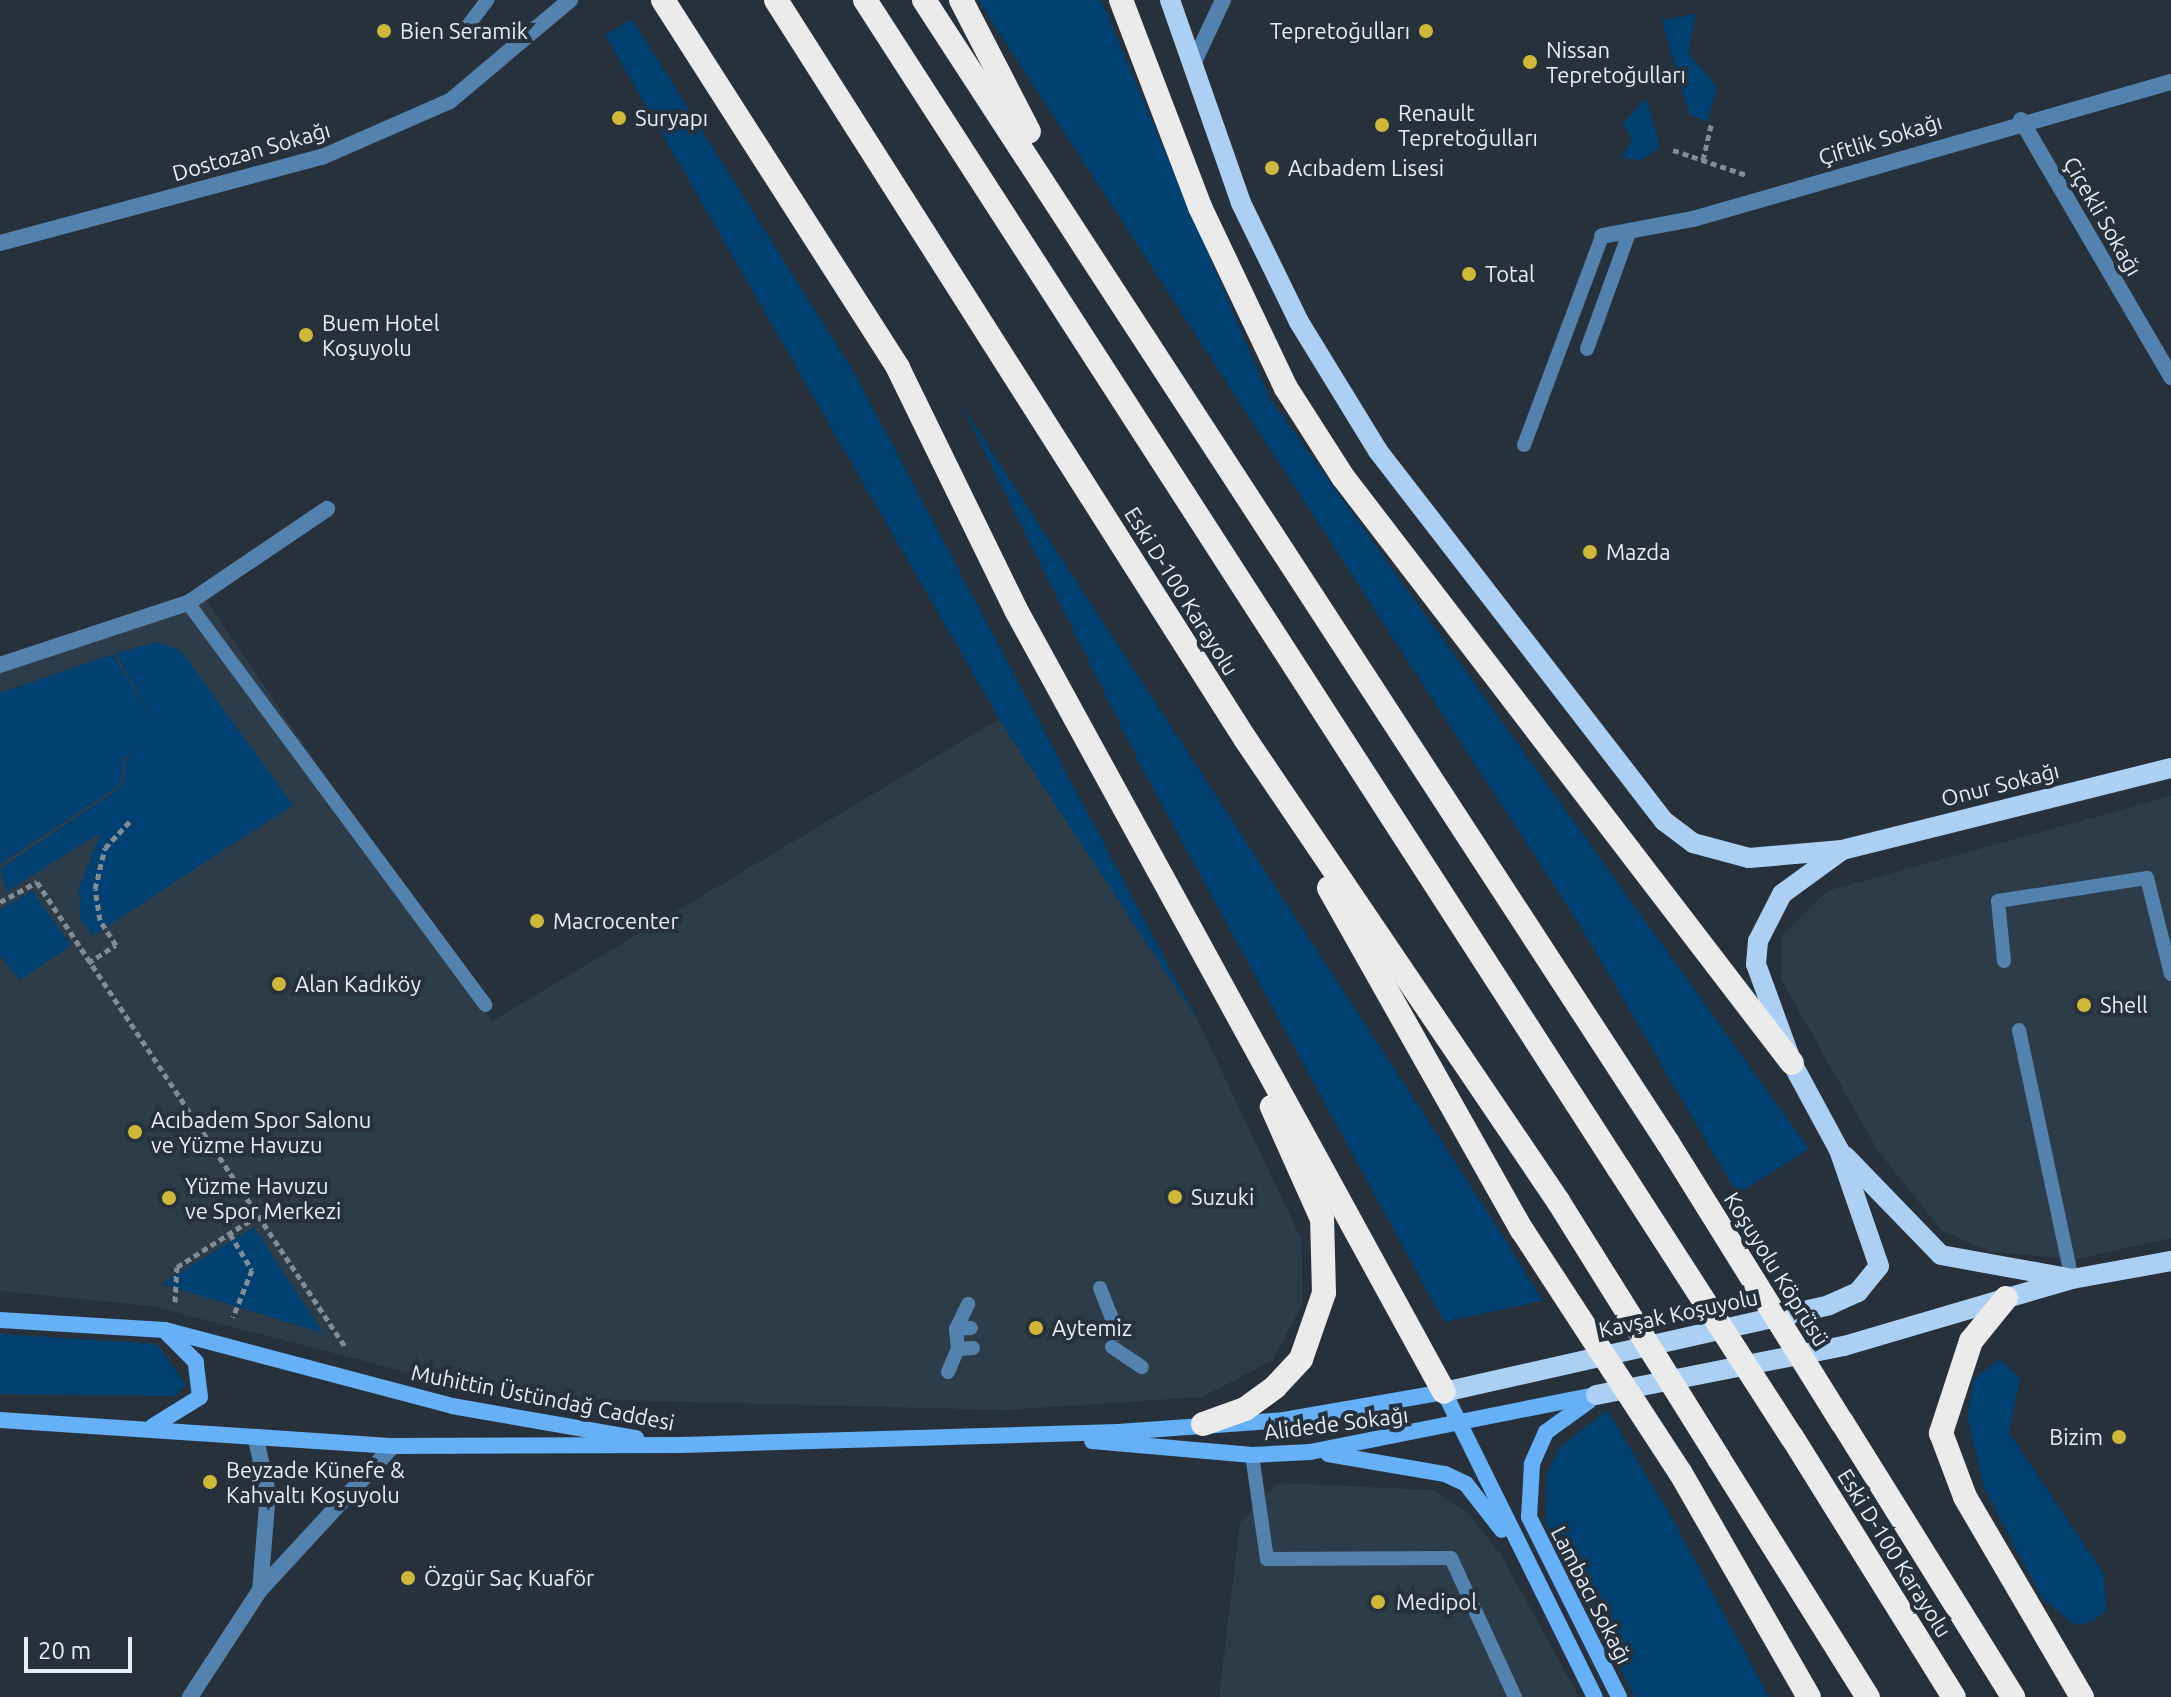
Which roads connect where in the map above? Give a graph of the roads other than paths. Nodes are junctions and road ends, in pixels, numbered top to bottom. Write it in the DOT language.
graph roads {
  1 [pos="487,0"];
  2 [pos="570,0"];
  3 [pos="663,0"];
  4 [pos="776,0"];
  5 [pos="865,0"];
  6 [pos="924,0"];
  7 [pos="961,0"];
  8 [pos="1121,0"];
  9 [pos="1170,0"];
  10 [pos="1223,0"];
  11 [pos="467,27"];
  12 [pos="1192,66"];
  13 [pos="2171,82"];
  14 [pos="2021,120"];
  15 [pos="1630,230"];
  16 [pos="1602,236"];
  17 [pos="1083,237"];
  18 [pos="0,243"];
  19 [pos="1587,349"];
  20 [pos="2171,377"];
  21 [pos="1524,445"];
  22 [pos="327,509"];
  23 [pos="188,603"];
  24 [pos="0,665"];
  25 [pos="1246,740"];
  26 [pos="2171,768"];
  27 [pos="1842,850"];
  28 [pos="1193,934"];
  29 [pos="2004,961"];
  30 [pos="2171,974"];
  31 [pos="485,1005"];
  32 [pos="2019,1030"];
  33 [pos="1792,1063"];
  34 [pos="1839,1150"];
  35 [pos="2171,1261"];
  36 [pos="2072,1279"];
  37 [pos="1100,1288"];
  38 [pos="2006,1298"];
  39 [pos="968,1304"];
  40 [pos="1104,1308"];
  41 [pos="0,1320"];
  42 [pos="165,1330"];
  43 [pos="1112,1336"];
  44 [pos="973,1348"];
  45 [pos="958,1349"];
  46 [pos="1142,1367"];
  47 [pos="948,1372"];
  48 [pos="1444,1392"];
  49 [pos="1596,1395"];
  50 [pos="0,1420"];
  51 [pos="1203,1424"];
  52 [pos="151,1427"];
  53 [pos="1462,1427"];
  54 [pos="1029,1436"];
  55 [pos="256,1439"];
  56 [pos="681,1445"];
  57 [pos="393,1446"];
  58 [pos="1310,1452"];
  59 [pos="1252,1455"];
  60 [pos="1532,1575"];
  61 [pos="260,1590"];
  62 [pos="190,1697"];
  63 [pos="1515,1697"];
  64 [pos="1595,1697"];
  65 [pos="1619,1697"];
  66 [pos="1809,1697"];
  67 [pos="1868,1697"];
  68 [pos="1954,1697"];
  69 [pos="2013,1697"];
  70 [pos="2082,1697"];
  1 -- 11 [label="lane"];
  2 -- 18 [label="street, Dostozan Sokağı"];
  3 -- 28 [label="highway"];
  4 -- 25 [label="highway, Eski D-100 Karayolu"];
  5 -- 68 [label="highway, Eski D-100 Karayolu, bridge"];
  6 -- 17 [label="highway"];
  7 -- 17 [label="highway"];
  8 -- 33 [label="highway"];
  9 -- 12 [label="main road"];
  10 -- 12 [label="street"];
  12 -- 27 [label="main road"];
  13 -- 14 [label="street, Çiftlik Sokağı"];
  14 -- 15 [label="street, Çiftlik Sokağı"];
  14 -- 20 [label="street, Çiçekli Sokağı"];
  15 -- 16 [label="street, Çiftlik Sokağı"];
  15 -- 19 [label="lane"];
  16 -- 21 [label="lane"];
  17 -- 69 [label="highway, Koşuyolu Köprüsü, bridge"];
  22 -- 23 [label="street"];
  23 -- 24 [label="street"];
  23 -- 31 [label="lane"];
  25 -- 66 [label="highway, bridge"];
  25 -- 67 [label="highway, Eski D-100 Karayolu, bridge"];
  26 -- 27 [label="main road, Onur Sokağı"];
  27 -- 33 [label="main road, Kavşak Koşuyolu"];
  28 -- 48 [label="highway"];
  28 -- 51 [label="highway"];
  29 -- 30 [label="lane"];
  32 -- 36 [label="lane"];
  33 -- 34 [label="main road, Kavşak Koşuyolu"];
  34 -- 36 [label="main road"];
  34 -- 48 [label="main road, Kavşak Koşuyolu"];
  35 -- 36 [label="main road"];
  36 -- 38 [label="main road"];
  37 -- 43 [label="lane"];
  38 -- 49 [label="main road"];
  38 -- 70 [label="highway"];
  39 -- 45 [label="lane"];
  40 -- 43 [label="lane"];
  41 -- 42 [label="street, Muhittin Üstündağ Caddesi"];
  42 -- 52 [label="street"];
  42 -- 56 [label="street, Muhittin Üstündağ Caddesi"];
  43 -- 46 [label="lane"];
  44 -- 45 [label="lane"];
  45 -- 47 [label="lane"];
  48 -- 51 [label="street, Alidede Sokağı"];
  48 -- 53 [label="street"];
  49 -- 53 [label="street, Alidede Sokağı"];
  49 -- 65 [label="street, Lambacı Sokağı"];
  50 -- 52 [label="street, Muhittin Üstündağ Caddesi"];
  51 -- 54 [label="street, Alidede Sokağı"];
  52 -- 55 [label="street, Muhittin Üstündağ Caddesi"];
  53 -- 58 [label="street, Alidede Sokağı"];
  53 -- 60 [label="street"];
  54 -- 56 [label="street, Alidede Sokağı"];
  54 -- 59 [label="street, Alidede Sokağı"];
  55 -- 57 [label="street, Muhittin Üstündağ Caddesi"];
  55 -- 61 [label="street"];
  56 -- 57 [label="street, Muhittin Üstündağ Caddesi"];
  57 -- 61 [label="street"];
  58 -- 59 [label="street, Alidede Sokağı"];
  58 -- 60 [label="street"];
  59 -- 63 [label="lane"];
  60 -- 64 [label="street, Lambacı Sokağı"];
  61 -- 62 [label="street"];
}
